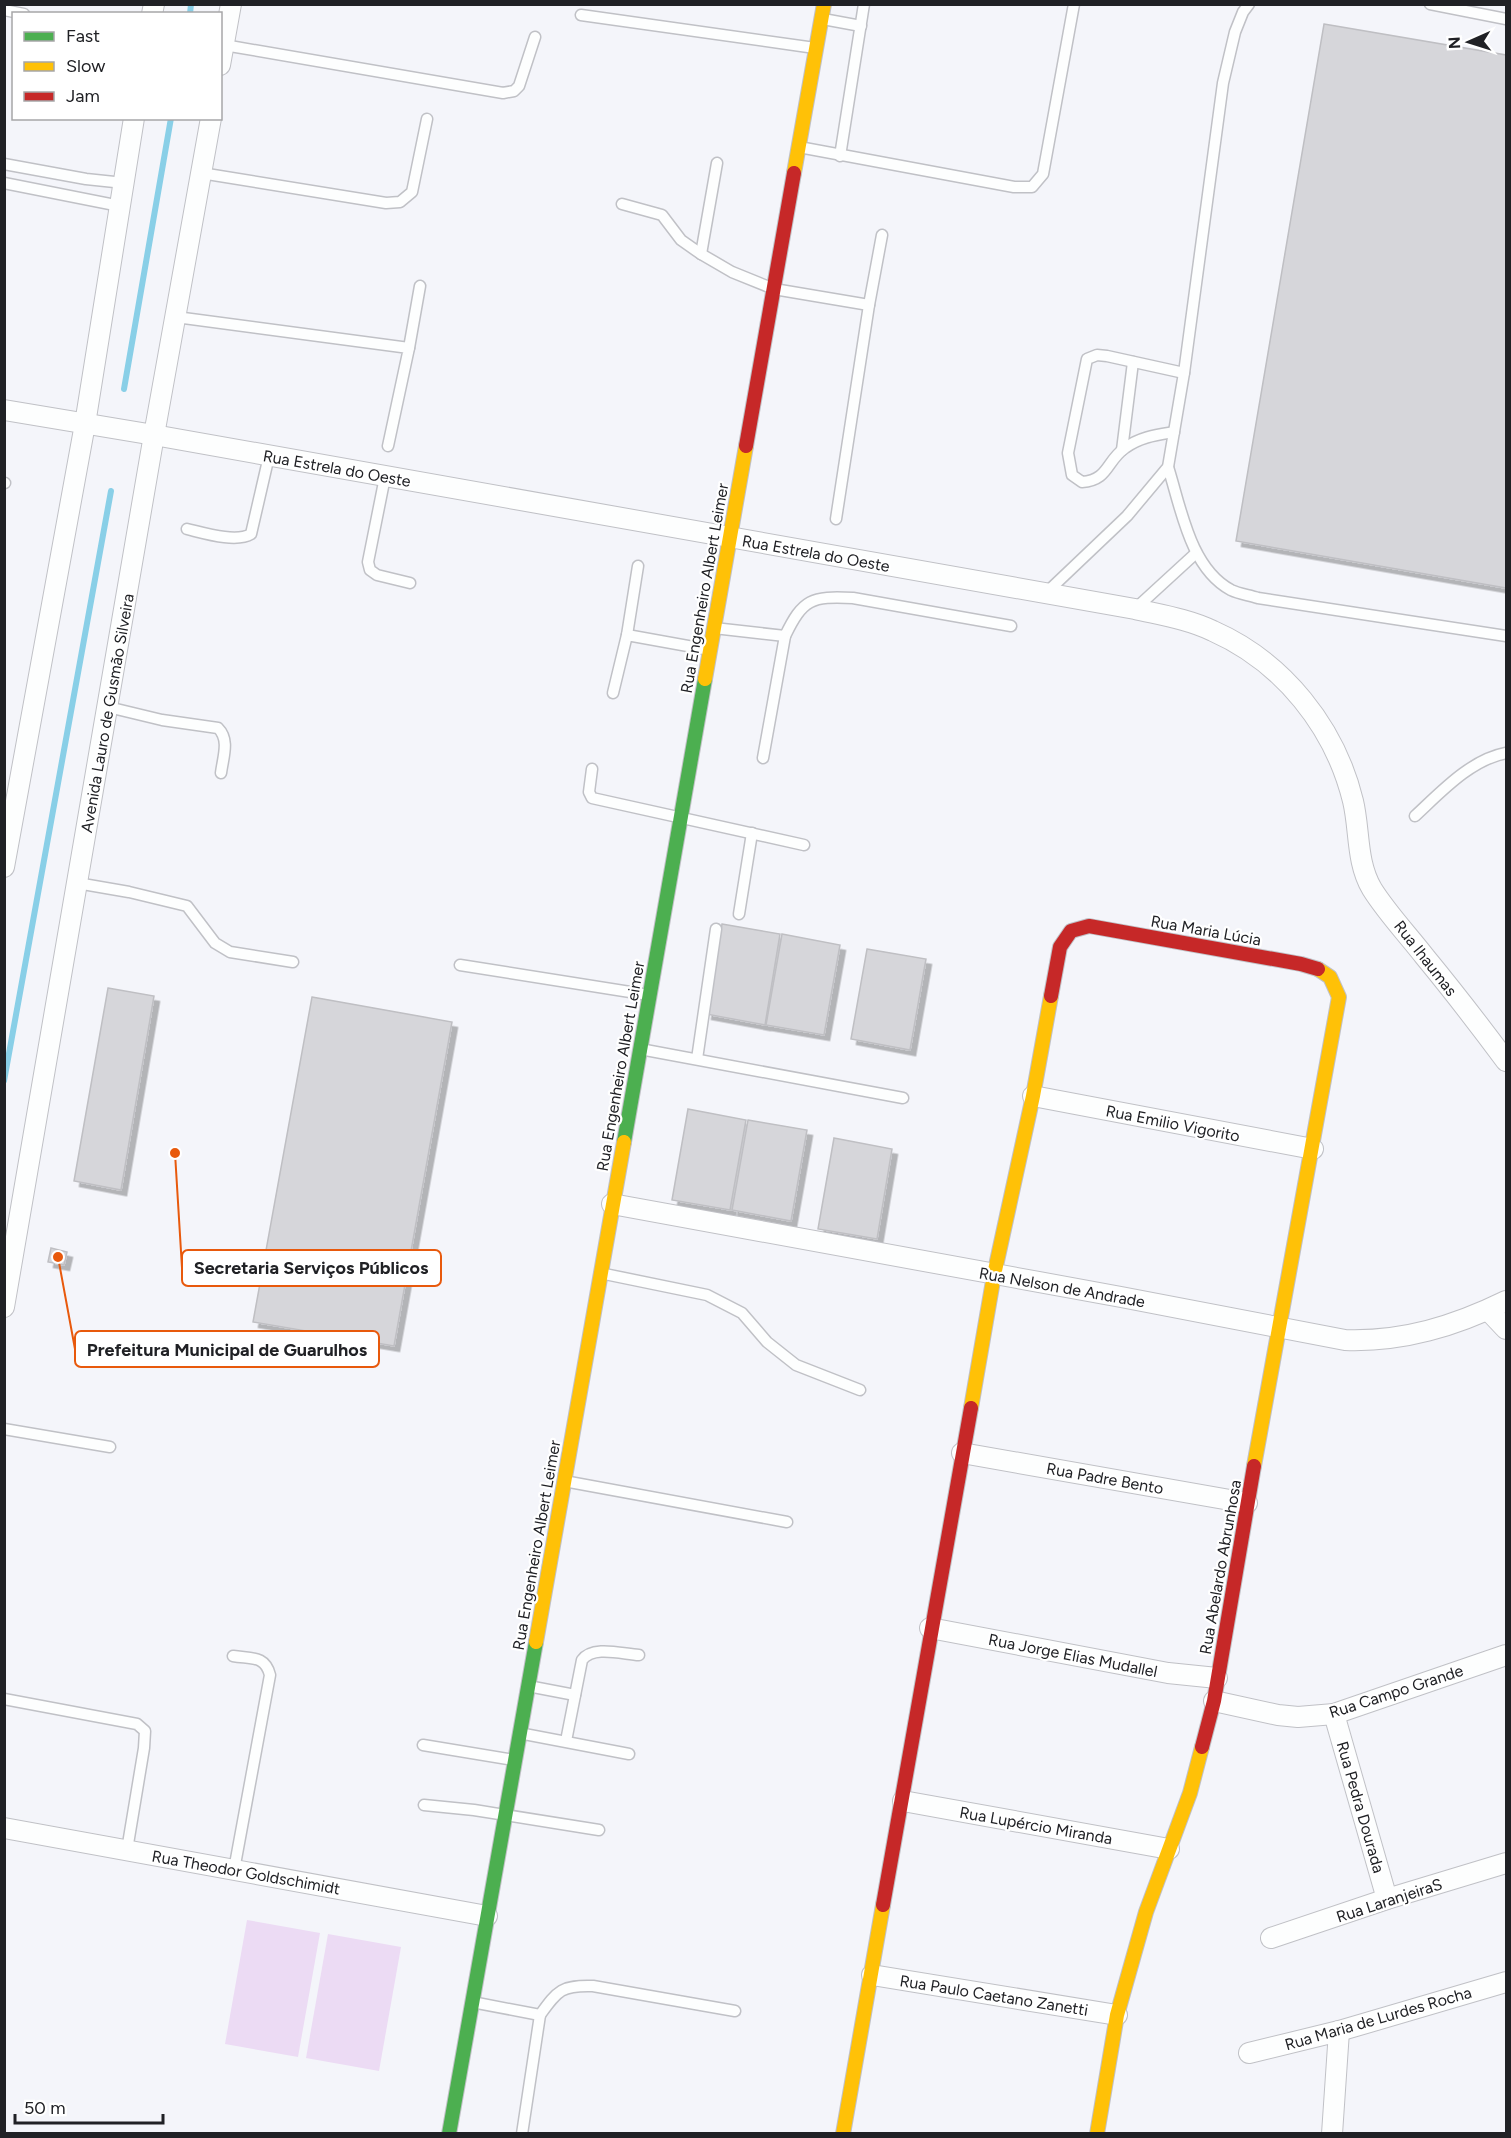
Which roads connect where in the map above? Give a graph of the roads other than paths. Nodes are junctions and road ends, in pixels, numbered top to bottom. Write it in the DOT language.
graph roads {
  1 [pos="231,4"];
  2 [pos="864,4"];
  3 [pos="1074,4"];
  4 [pos="1249,4"];
  5 [pos="1430,4"];
  6 [pos="823,11"];
  7 [pos="581,15"];
  8 [pos="1506,18"];
  9 [pos="861,27"];
  10 [pos="535,38"];
  11 [pos="224,45"];
  12 [pos="816,49"];
  13 [pos="222,55"];
  14 [pos="427,119"];
  15 [pos="134,120"];
  16 [pos="211,120"];
  17 [pos="799,147"];
  18 [pos="840,156"];
  19 [pos="717,163"];
  20 [pos="4,164"];
  21 [pos="201,173"];
  22 [pos="4,183"];
  23 [pos="124,183"];
  24 [pos="622,204"];
  25 [pos="120,206"];
  26 [pos="882,235"];
  27 [pos="701,254"];
  28 [pos="420,286"];
  29 [pos="774,289"];
  30 [pos="869,304"];
  31 [pos="176,317"];
  32 [pos="409,348"];
  33 [pos="1133,362"];
  34 [pos="1184,373"];
  35 [pos="4,410"];
  36 [pos="85,424"];
  37 [pos="1174,432"];
  38 [pos="154,435"];
  39 [pos="388,446"];
  40 [pos="1122,450"];
  41 [pos="269,456"];
  42 [pos="1168,467"];
  43 [pos="385,477"];
  44 [pos="836,519"];
  45 [pos="187,530"];
  46 [pos="730,538"];
  47 [pos="1195,554"];
  48 [pos="638,566"];
  49 [pos="410,583"];
  50 [pos="1045,594"];
  51 [pos="1135,609"];
  52 [pos="1011,626"];
  53 [pos="714,628"];
  54 [pos="627,635"];
  55 [pos="784,636"];
  56 [pos="1506,636"];
  57 [pos="710,650"];
  58 [pos="613,693"];
  59 [pos="108,707"];
  60 [pos="1506,753"];
  61 [pos="763,758"];
  62 [pos="592,769"];
  63 [pos="221,773"];
  64 [pos="1415,816"];
  65 [pos="681,818"];
  66 [pos="752,833"];
  67 [pos="804,845"];
  68 [pos="1358,848"];
  69 [pos="4,867"];
  70 [pos="77,883"];
  71 [pos="739,914"];
  72 [pos="716,929"];
  73 [pos="293,962"];
  74 [pos="459,965"];
  75 [pos="649,995"];
  76 [pos="1339,997"];
  77 [pos="640,1049"];
  78 [pos="696,1059"];
  79 [pos="1506,1061"];
  80 [pos="1034,1096"];
  81 [pos="903,1098"];
  82 [pos="1313,1149"];
  83 [pos="612,1204"];
  84 [pos="600,1273"];
  85 [pos="994,1275"];
  86 [pos="1506,1301"];
  87 [pos="4,1307"];
  88 [pos="1488,1310"];
  89 [pos="1280,1329"];
  90 [pos="1506,1329"];
  91 [pos="860,1390"];
  92 [pos="4,1429"];
  93 [pos="110,1447"];
  94 [pos="962,1453"];
  95 [pos="564,1481"];
  96 [pos="1247,1503"];
  97 [pos="787,1522"];
  98 [pos="930,1629"];
  99 [pos="639,1655"];
  100 [pos="1506,1655"];
  101 [pos="233,1656"];
  102 [pos="1217,1678"];
  103 [pos="527,1686"];
  104 [pos="575,1695"];
  105 [pos="4,1699"];
  106 [pos="1214,1701"];
  107 [pos="1334,1714"];
  108 [pos="519,1733"];
  109 [pos="566,1741"];
  110 [pos="423,1745"];
  111 [pos="629,1754"];
  112 [pos="514,1760"];
  113 [pos="903,1801"];
  114 [pos="424,1805"];
  115 [pos="505,1815"];
  116 [pos="4,1828"];
  117 [pos="599,1830"];
  118 [pos="1169,1849"];
  119 [pos="127,1850"];
  120 [pos="1506,1863"];
  121 [pos="234,1870"];
  122 [pos="1387,1899"];
  123 [pos="487,1916"];
  124 [pos="1271,1938"];
  125 [pos="872,1975"];
  126 [pos="1506,1982"];
  127 [pos="472,2001"];
  128 [pos="735,2011"];
  129 [pos="540,2015"];
  130 [pos="1117,2015"];
  131 [pos="1339,2031"];
  132 [pos="1249,2053"];
  133 [pos="449,2133"];
  134 [pos="522,2133"];
  135 [pos="843,2133"];
  136 [pos="1097,2133"];
  137 [pos="1332,2133"];
  1 -- 11 [label="street"];
  2 -- 9 [label="lane"];
  3 -- 18 [label="lane"];
  4 -- 34 [label="lane"];
  5 -- 8 [label="lane"];
  6 -- 9 [label="lane"];
  6 -- 12 [label="street, Rua Engenheiro Albert Leimer"];
  7 -- 12 [label="lane"];
  9 -- 18 [label="lane"];
  10 -- 11 [label="lane"];
  11 -- 13 [label="street"];
  12 -- 17 [label="street, Rua Engenheiro Albert Leimer"];
  14 -- 21 [label="lane"];
  15 -- 23 [label="street"];
  16 -- 21 [label="street, Avenida Lauro de Gusmão Silveira"];
  17 -- 18 [label="lane"];
  17 -- 29 [label="street, Rua Engenheiro Albert Leimer"];
  19 -- 27 [label="lane"];
  20 -- 23 [label="lane"];
  21 -- 31 [label="street, Avenida Lauro de Gusmão Silveira"];
  22 -- 25 [label="lane"];
  23 -- 25 [label="street"];
  24 -- 27 [label="lane"];
  25 -- 36 [label="street"];
  26 -- 30 [label="lane"];
  27 -- 29 [label="lane"];
  28 -- 32 [label="lane"];
  29 -- 30 [label="lane"];
  29 -- 46 [label="street, Rua Engenheiro Albert Leimer"];
  30 -- 44 [label="lane"];
  31 -- 32 [label="lane"];
  31 -- 38 [label="street, Avenida Lauro de Gusmão Silveira"];
  32 -- 39 [label="lane"];
  33 -- 34 [label="lane"];
  33 -- 40 [label="lane"];
  33 -- 40 [label="lane"];
  34 -- 37 [label="lane"];
  35 -- 36 [label="street, Rua Estrela do Oeste"];
  36 -- 38 [label="street, Rua Estrela do Oeste"];
  36 -- 69 [label="street"];
  37 -- 40 [label="lane"];
  37 -- 42 [label="lane"];
  38 -- 41 [label="street, Rua Estrela do Oeste"];
  38 -- 59 [label="street, Avenida Lauro de Gusmão Silveira"];
  41 -- 43 [label="street, Rua Estrela do Oeste"];
  41 -- 45 [label="lane"];
  42 -- 47 [label="lane"];
  42 -- 50 [label="lane"];
  43 -- 46 [label="street, Rua Estrela do Oeste"];
  43 -- 49 [label="lane"];
  46 -- 50 [label="street, Rua Estrela do Oeste"];
  46 -- 53 [label="street, Rua Engenheiro Albert Leimer"];
  47 -- 51 [label="lane"];
  47 -- 56 [label="lane"];
  48 -- 54 [label="lane"];
  50 -- 51 [label="street, Rua Estrela do Oeste"];
  51 -- 68 [label="street, Rua Estrela do Oeste"];
  52 -- 55 [label="lane"];
  53 -- 55 [label="lane"];
  53 -- 57 [label="street, Rua Engenheiro Albert Leimer"];
  54 -- 57 [label="lane"];
  54 -- 58 [label="lane"];
  55 -- 61 [label="lane"];
  57 -- 65 [label="street, Rua Engenheiro Albert Leimer"];
  59 -- 63 [label="lane"];
  59 -- 70 [label="street, Avenida Lauro de Gusmão Silveira"];
  60 -- 64 [label="lane"];
  62 -- 65 [label="lane"];
  65 -- 66 [label="lane"];
  65 -- 75 [label="street, Rua Engenheiro Albert Leimer"];
  66 -- 67 [label="lane"];
  66 -- 71 [label="lane"];
  68 -- 79 [label="street, Rua Ihaumas"];
  70 -- 73 [label="lane"];
  70 -- 87 [label="street, Avenida Lauro de Gusmão Silveira"];
  72 -- 78 [label="lane"];
  74 -- 75 [label="lane"];
  75 -- 77 [label="street, Rua Engenheiro Albert Leimer"];
  76 -- 80 [label="street, Rua Maria Lúcia"];
  76 -- 82 [label="street, Rua Abelardo Abrunhosa"];
  77 -- 78 [label="lane"];
  77 -- 83 [label="street, Rua Engenheiro Albert Leimer"];
  78 -- 81 [label="lane"];
  80 -- 82 [label="street, Rua Emilio Vigorito"];
  80 -- 85 [label="street"];
  82 -- 89 [label="street, Rua Abelardo Abrunhosa"];
  83 -- 84 [label="street, Rua Engenheiro Albert Leimer"];
  83 -- 85 [label="street, Rua Nelson de Andrade"];
  84 -- 91 [label="lane"];
  84 -- 95 [label="street, Rua Engenheiro Albert Leimer"];
  85 -- 89 [label="street, Rua Nelson de Andrade"];
  85 -- 94 [label="street"];
  86 -- 88 [label="street, Rua Nelson de Andrade"];
  88 -- 89 [label="street, Rua Nelson de Andrade"];
  88 -- 90 [label="street"];
  89 -- 96 [label="street, Rua Abelardo Abrunhosa"];
  92 -- 93 [label="lane"];
  94 -- 96 [label="street, Rua Padre Bento"];
  94 -- 98 [label="street"];
  95 -- 97 [label="lane"];
  95 -- 103 [label="street, Rua Engenheiro Albert Leimer"];
  96 -- 102 [label="street, Rua Abelardo Abrunhosa"];
  98 -- 102 [label="street, Rua Jorge Elias Mudallel"];
  98 -- 113 [label="street"];
  99 -- 104 [label="lane"];
  100 -- 107 [label="street, Rua Campo Grande"];
  101 -- 121 [label="lane"];
  102 -- 106 [label="street, Rua Abelardo Abrunhosa"];
  103 -- 104 [label="lane"];
  103 -- 108 [label="street, Rua Engenheiro Albert Leimer"];
  104 -- 109 [label="lane"];
  105 -- 119 [label="lane"];
  106 -- 107 [label="street, Rua Campo Grande"];
  106 -- 118 [label="street, Rua Abelardo Abrunhosa"];
  107 -- 122 [label="street, Rua Pedra Dourada"];
  108 -- 109 [label="lane"];
  108 -- 112 [label="street, Rua Engenheiro Albert Leimer"];
  109 -- 111 [label="lane"];
  110 -- 112 [label="lane"];
  112 -- 115 [label="street, Rua Engenheiro Albert Leimer"];
  113 -- 118 [label="street, Rua Lupércio Miranda"];
  113 -- 125 [label="street"];
  114 -- 115 [label="lane"];
  115 -- 117 [label="lane"];
  115 -- 123 [label="street, Rua Engenheiro Albert Leimer"];
  116 -- 119 [label="street, Rua Theodor Goldschimidt"];
  118 -- 130 [label="street, Rua Abelardo Abrunhosa"];
  119 -- 121 [label="street, Rua Theodor Goldschimidt"];
  120 -- 122 [label="street, Rua LaranjeiraS"];
  121 -- 123 [label="street, Rua Theodor Goldschimidt"];
  122 -- 124 [label="street, Rua LaranjeiraS"];
  123 -- 127 [label="street, Rua Engenheiro Albert Leimer"];
  125 -- 130 [label="street, Rua Paulo Caetano Zanetti"];
  125 -- 135 [label="street"];
  126 -- 131 [label="street, Rua Maria de Lurdes Rocha"];
  127 -- 129 [label="lane"];
  127 -- 133 [label="street, Rua Engenheiro Albert Leimer"];
  128 -- 129 [label="lane"];
  129 -- 134 [label="lane"];
  130 -- 136 [label="street, Rua Abelardo Abrunhosa"];
  131 -- 132 [label="street, Rua Maria de Lurdes Rocha"];
  131 -- 137 [label="street"];
}
